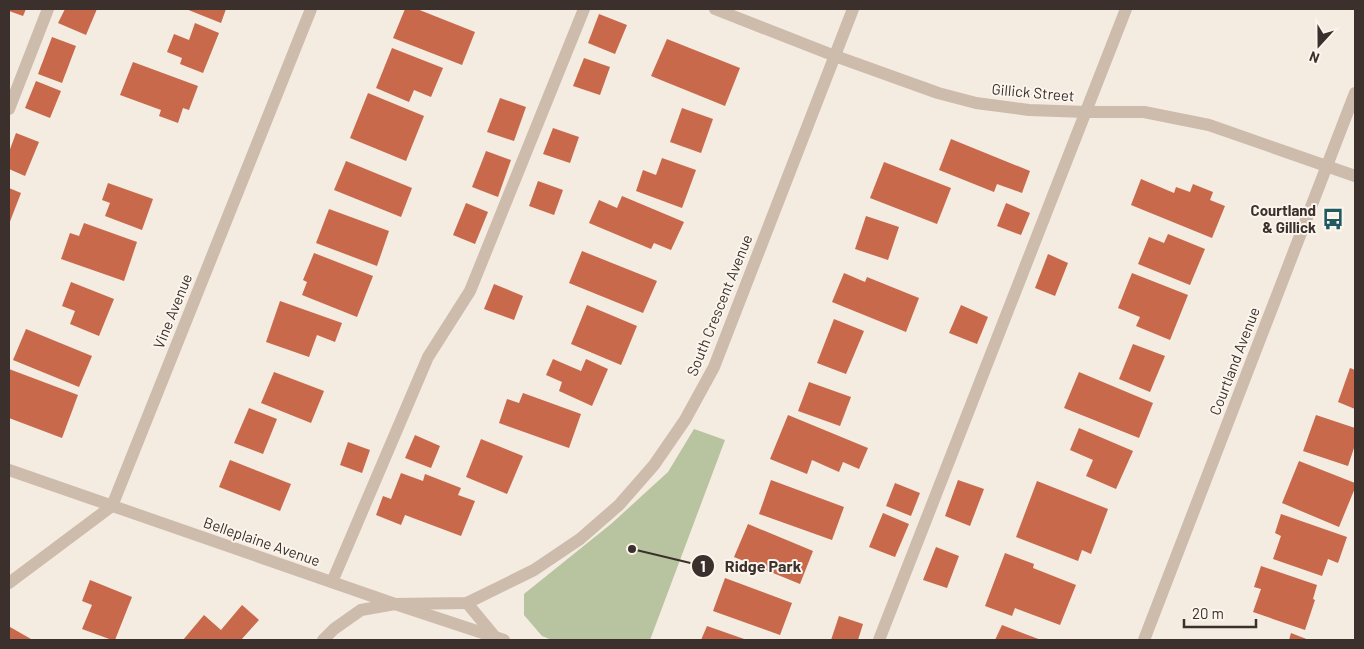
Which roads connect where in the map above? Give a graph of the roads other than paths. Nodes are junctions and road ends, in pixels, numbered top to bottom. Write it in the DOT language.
graph roads {
  1 [pos="48,9"];
  2 [pos="311,9"];
  3 [pos="584,9"];
  4 [pos="715,9"];
  5 [pos="853,9"];
  6 [pos="1126,9"];
  7 [pos="835,56"];
  8 [pos="1355,93"];
  9 [pos="9,109"];
  10 [pos="1086,112"];
  11 [pos="1327,166"];
  12 [pos="1355,176"];
  13 [pos="9,470"];
  14 [pos="112,506"];
  15 [pos="332,582"];
  16 [pos="9,583"];
  17 [pos="467,603"];
  18 [pos="395,604"];
  19 [pos="499,639"];
  20 [pos="323,640"];
  21 [pos="879,640"];
  22 [pos="1144,640"];
  1 -- 9 [label="street"];
  2 -- 14 [label="street, Vine Avenue"];
  3 -- 15 [label="street"];
  4 -- 7 [label="street, Gillick Street"];
  5 -- 7 [label="street, South Crescent Avenue"];
  6 -- 10 [label="street"];
  7 -- 10 [label="street, Gillick Street"];
  7 -- 17 [label="street, South Crescent Avenue"];
  8 -- 11 [label="street, Courtland Avenue"];
  10 -- 11 [label="street, Gillick Street"];
  10 -- 21 [label="street"];
  11 -- 12 [label="street, Gillick Street"];
  11 -- 22 [label="street, Courtland Avenue"];
  13 -- 14 [label="street, Belleplaine Avenue"];
  14 -- 15 [label="street, Belleplaine Avenue"];
  14 -- 16 [label="street"];
  15 -- 18 [label="street, Belleplaine Avenue"];
  17 -- 18 [label="street, South Crescent Avenue"];
  17 -- 19 [label="street"];
  18 -- 19 [label="street, Belleplaine Avenue"];
  18 -- 20 [label="street, South Crescent Avenue"];
}
